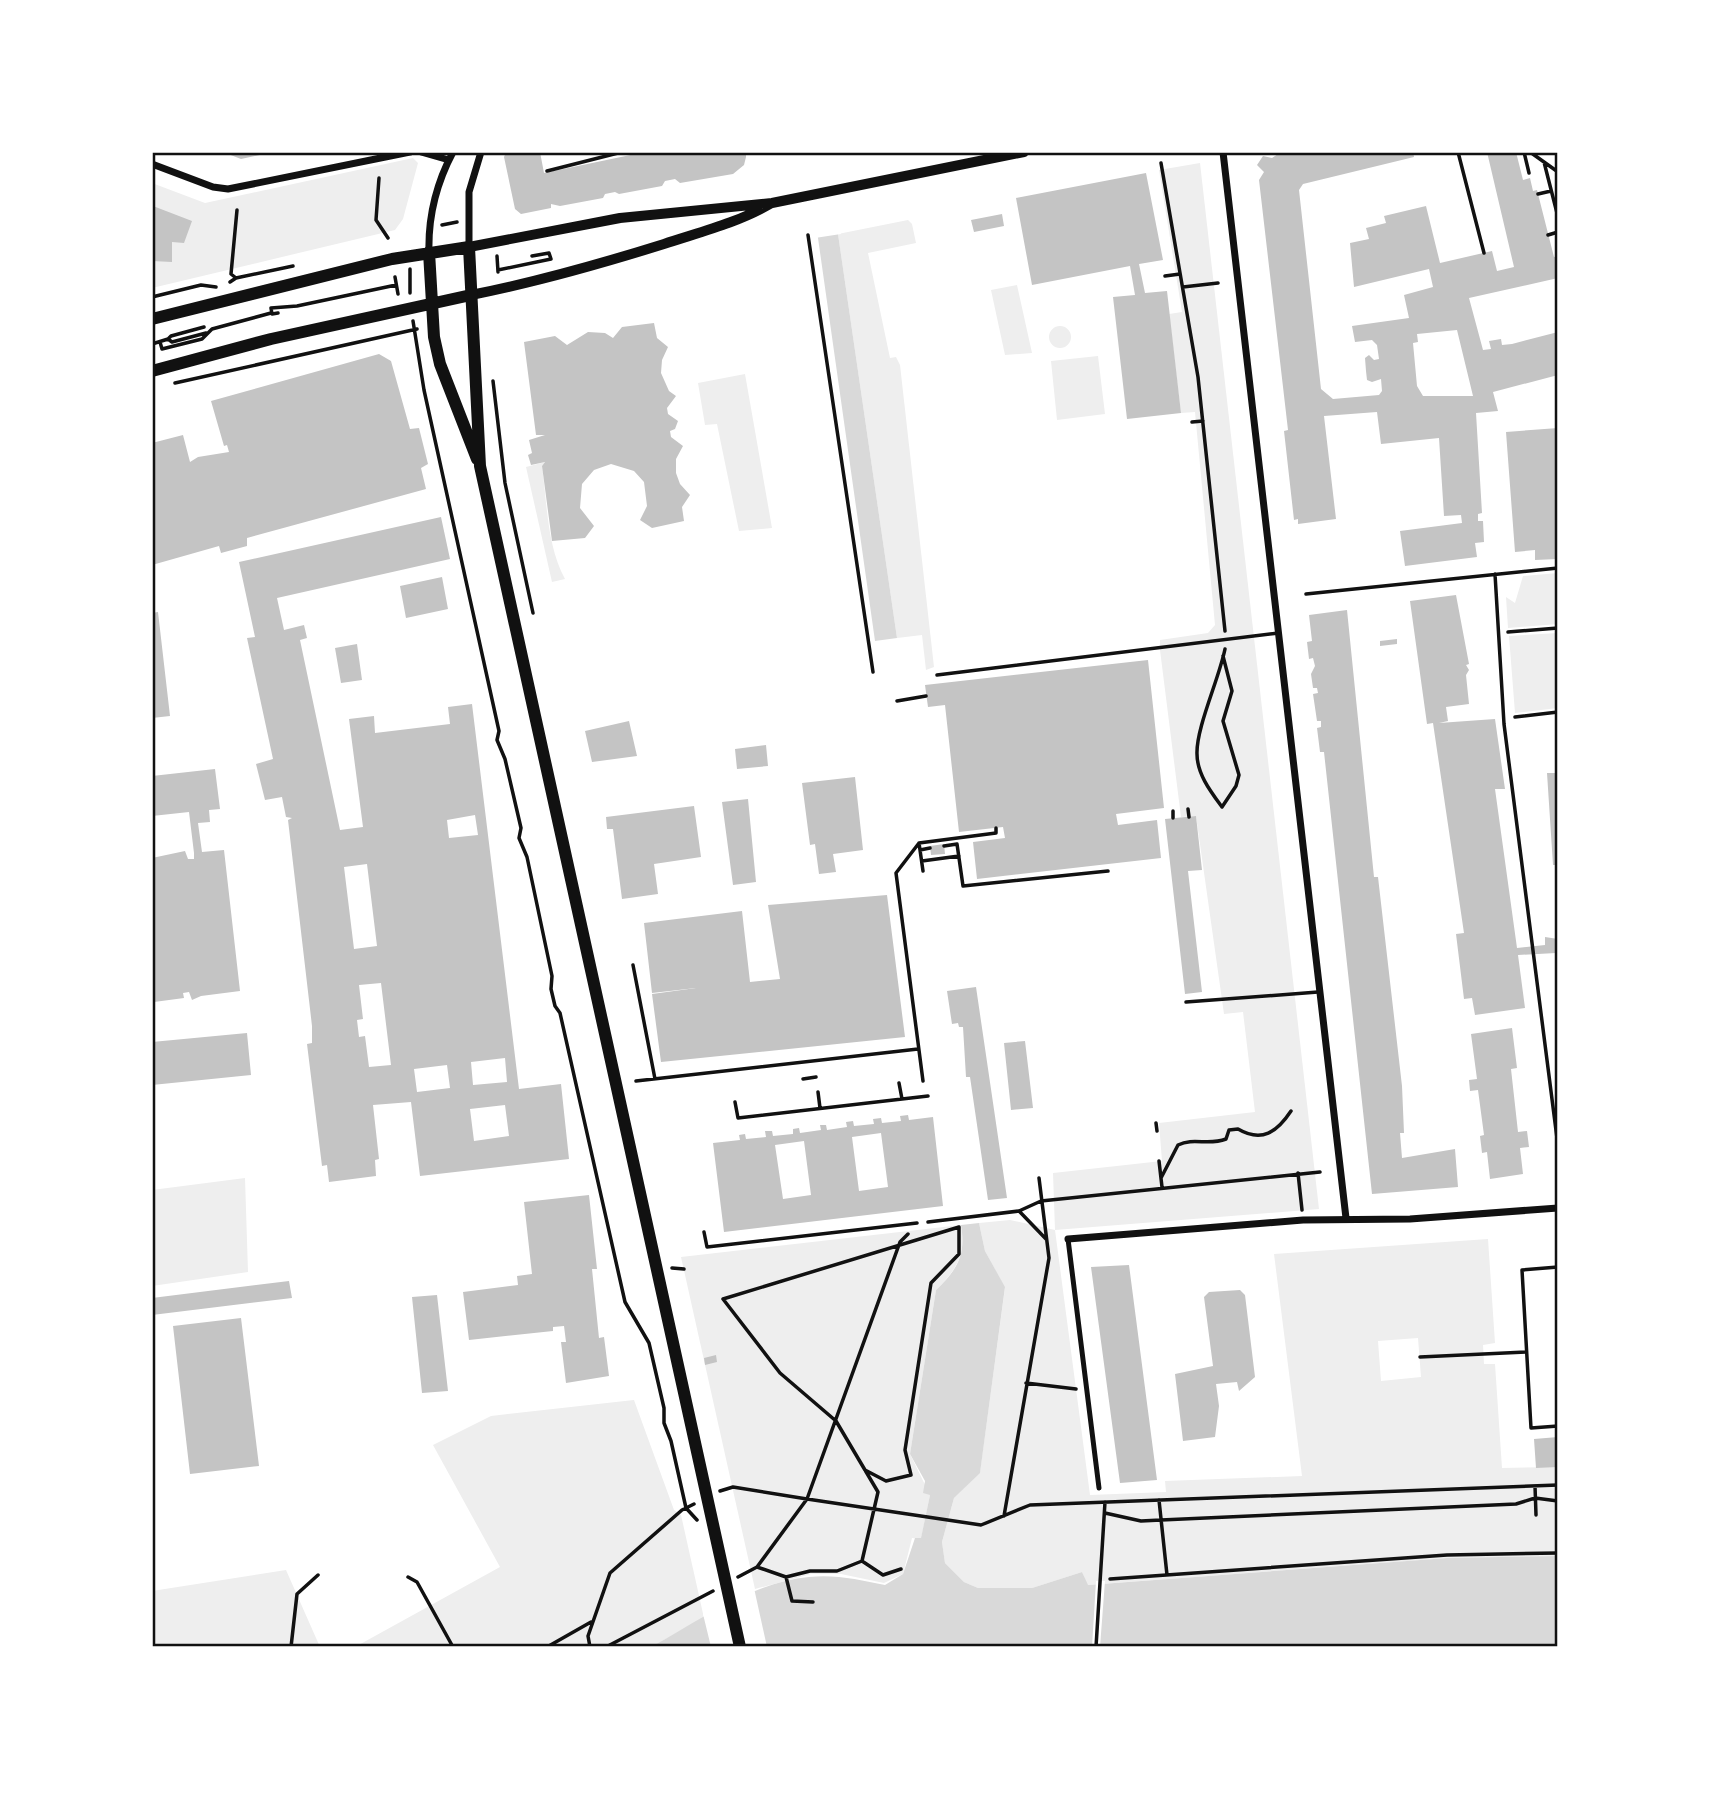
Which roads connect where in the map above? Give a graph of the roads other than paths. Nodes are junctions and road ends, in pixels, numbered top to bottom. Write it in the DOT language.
graph roads {
  1 [pos="410,152"];
  2 [pos="421,152"];
  3 [pos="453,152"];
  4 [pos="481,152"];
  5 [pos="1024,152"];
  6 [pos="1223,152"];
  7 [pos="1458,152"];
  8 [pos="449,160"];
  9 [pos="152,164"];
  10 [pos="772,202"];
  11 [pos="469,247"];
  12 [pos="429,252"];
  13 [pos="1484,253"];
  14 [pos="471,295"];
  15 [pos="432,303"];
  16 [pos="152,319"];
  17 [pos="152,371"];
  18 [pos="480,466"];
  19 [pos="1558,568"];
  20 [pos="1495,574"];
  21 [pos="1306,594"];
  22 [pos="1279,633"];
  23 [pos="937,675"];
  24 [pos="1320,991"];
  25 [pos="1186,1002"];
  26 [pos="1558,1146"];
  27 [pos="1558,1209"];
  28 [pos="1346,1218"];
  29 [pos="917,1223"];
  30 [pos="704,1232"];
  31 [pos="1068,1239"];
  32 [pos="1558,1268"];
  33 [pos="1527,1352"];
  34 [pos="1420,1357"];
  35 [pos="1558,1426"];
  36 [pos="1099,1488"];
  37 [pos="740,1647"];
  1 -- 9 [label="street"];
  2 -- 8 [label="street"];
  3 -- 8 [label="street"];
  4 -- 11 [label="street"];
  5 -- 10 [label="main road"];
  6 -- 22 [label="street"];
  7 -- 13 [label="lane"];
  8 -- 12 [label="street"];
  10 -- 11 [label="main road"];
  10 -- 14 [label="main road"];
  11 -- 12 [label="main road"];
  11 -- 14 [label="main road"];
  12 -- 15 [label="main road"];
  12 -- 16 [label="main road"];
  14 -- 15 [label="main road"];
  14 -- 18 [label="main road"];
  15 -- 17 [label="main road"];
  15 -- 18 [label="main road"];
  18 -- 37 [label="main road"];
  19 -- 20 [label="lane"];
  20 -- 21 [label="lane"];
  20 -- 26 [label="lane"];
  22 -- 23 [label="lane"];
  22 -- 24 [label="street"];
  24 -- 25 [label="lane"];
  24 -- 28 [label="street"];
  27 -- 28 [label="street"];
  28 -- 31 [label="street"];
  29 -- 30 [label="lane"];
  31 -- 36 [label="street"];
  32 -- 33 [label="lane"];
  33 -- 34 [label="lane"];
  33 -- 35 [label="lane"];
}
